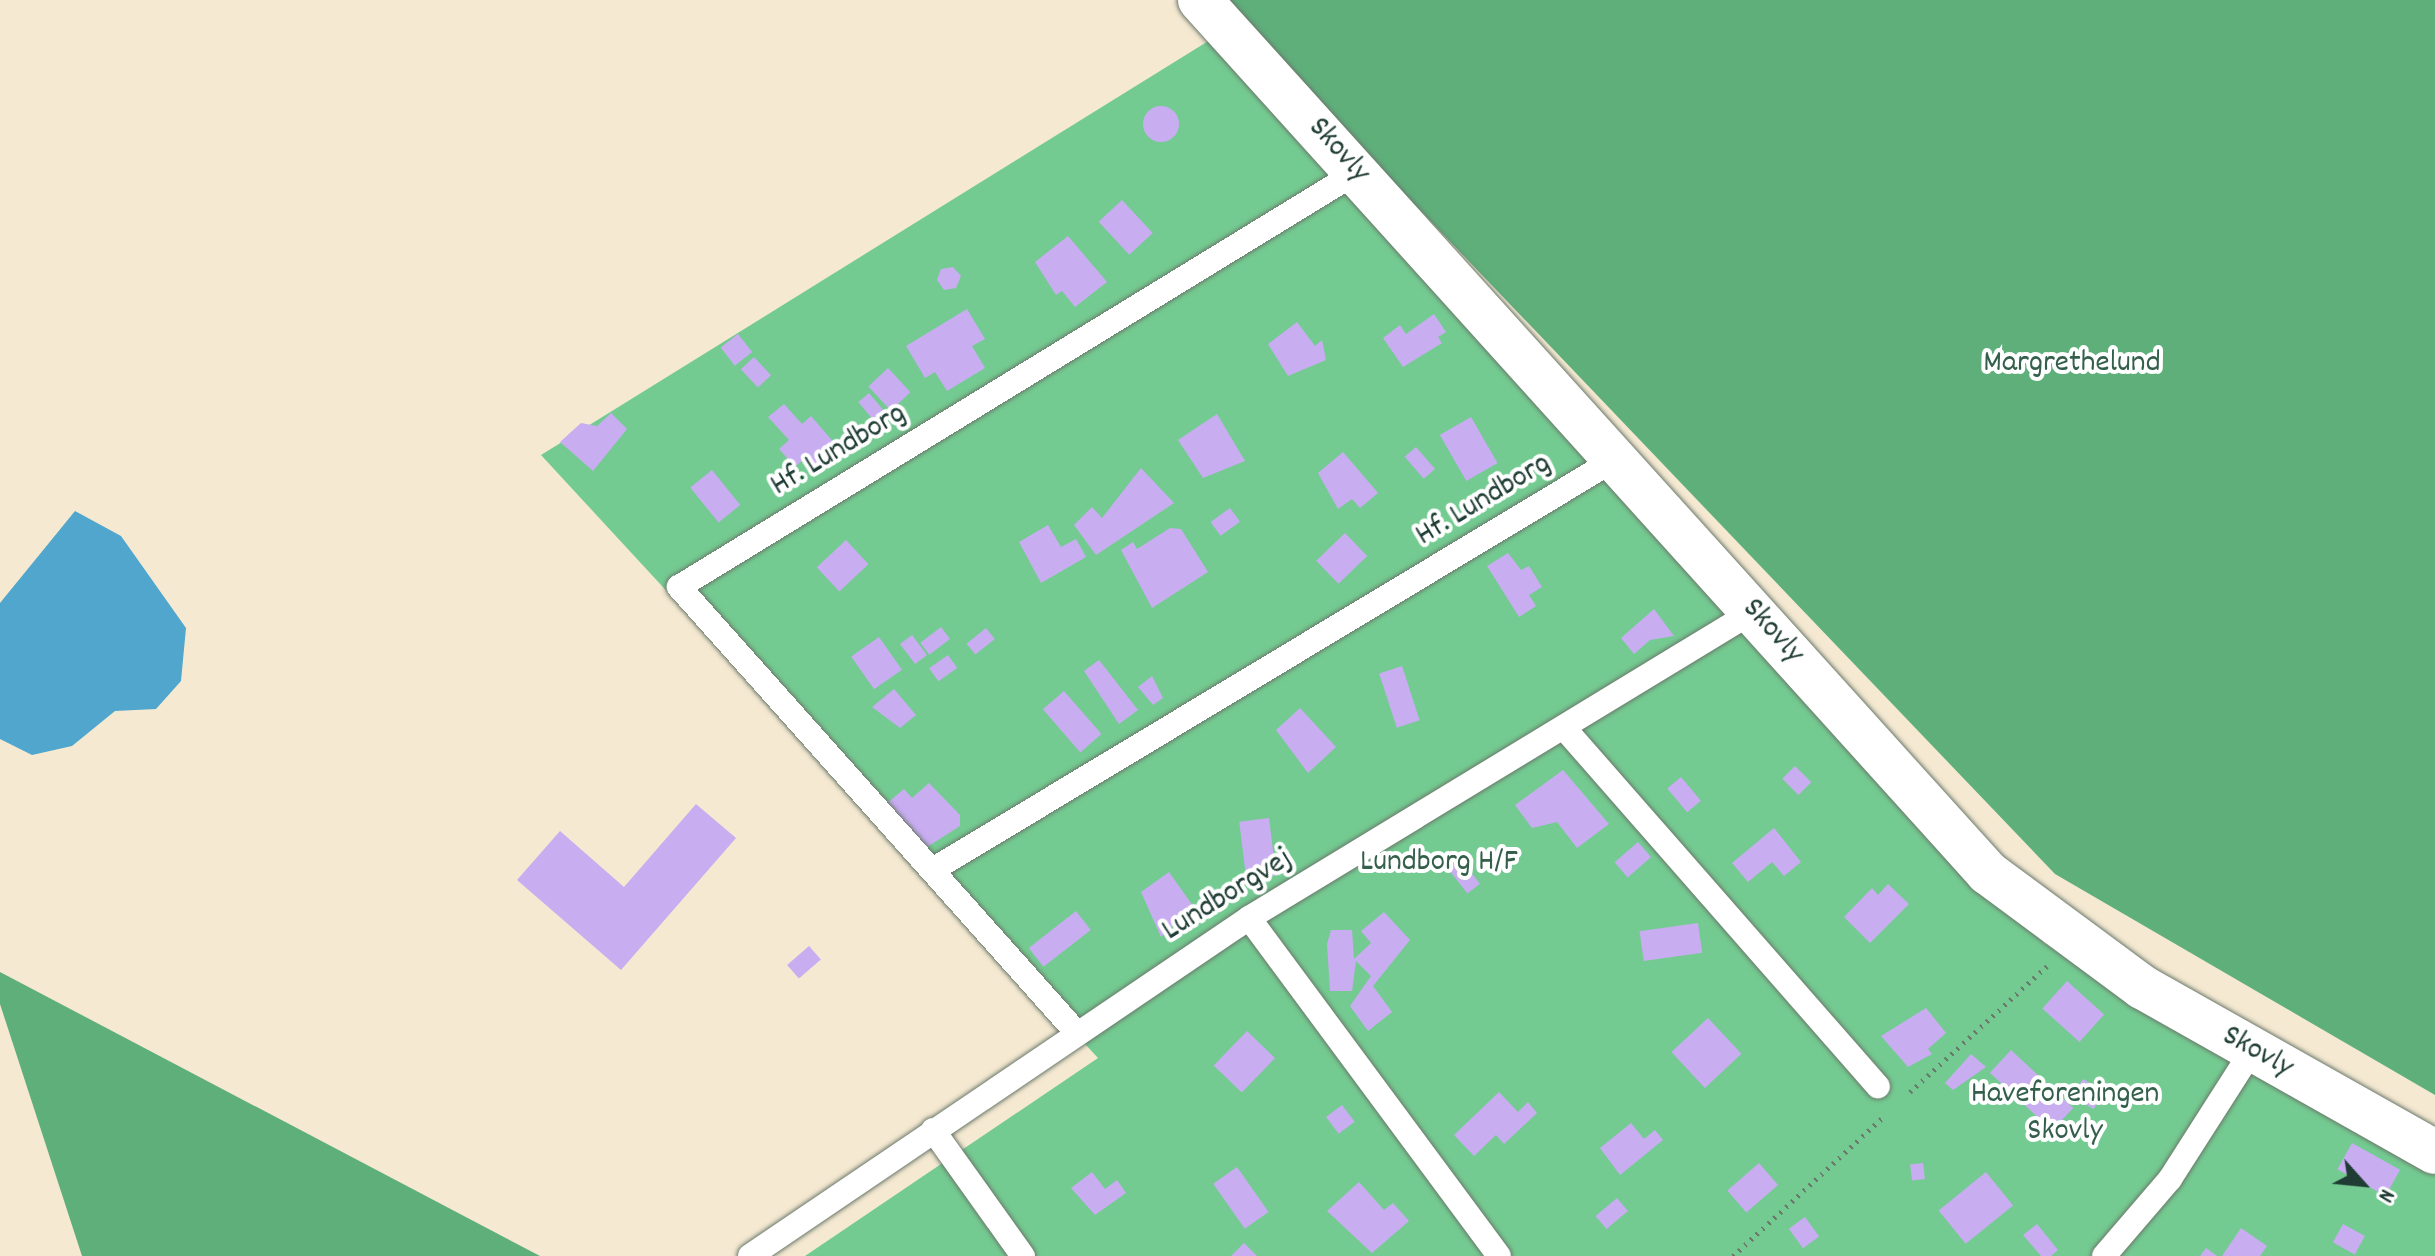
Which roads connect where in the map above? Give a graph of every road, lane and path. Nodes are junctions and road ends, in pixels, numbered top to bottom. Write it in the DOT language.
graph roads {
  1 [pos="1200,0"];
  2 [pos="1357,172"];
  3 [pos="1614,460"];
  4 [pos="1754,611"];
  5 [pos="1565,729"];
  6 [pos="934,869"];
  7 [pos="1249,918"];
  8 [pos="1077,1033"];
  9 [pos="2252,1051"];
  10 [pos="1878,1086"];
  11 [pos="933,1130"];
  12 [pos="2435,1152"];
  13 [pos="750,1256"];
  14 [pos="1023,1256"];
  15 [pos="1499,1256"];
  16 [pos="2104,1256"];
  1 -- 2 [label="street, Skovly"];
  2 -- 3 [label="street, Skovly"];
  2 -- 6 [label="lane, Hf. Lundborg"];
  3 -- 4 [label="street, Skovly"];
  3 -- 6 [label="lane, Hf. Lundborg"];
  4 -- 5 [label="lane, Lundborgvej"];
  4 -- 9 [label="street, Skovly"];
  5 -- 7 [label="lane, Lundborgvej"];
  5 -- 10 [label="lane"];
  6 -- 8 [label="lane, Hf. Lundborg"];
  7 -- 8 [label="lane, Lundborgvej"];
  7 -- 15 [label="lane"];
  8 -- 11 [label="lane, Lundborgvej"];
  9 -- 12 [label="street, Skovly"];
  9 -- 16 [label="lane"];
  11 -- 13 [label="lane, Lundborgvej"];
  11 -- 14 [label="lane"];
}
